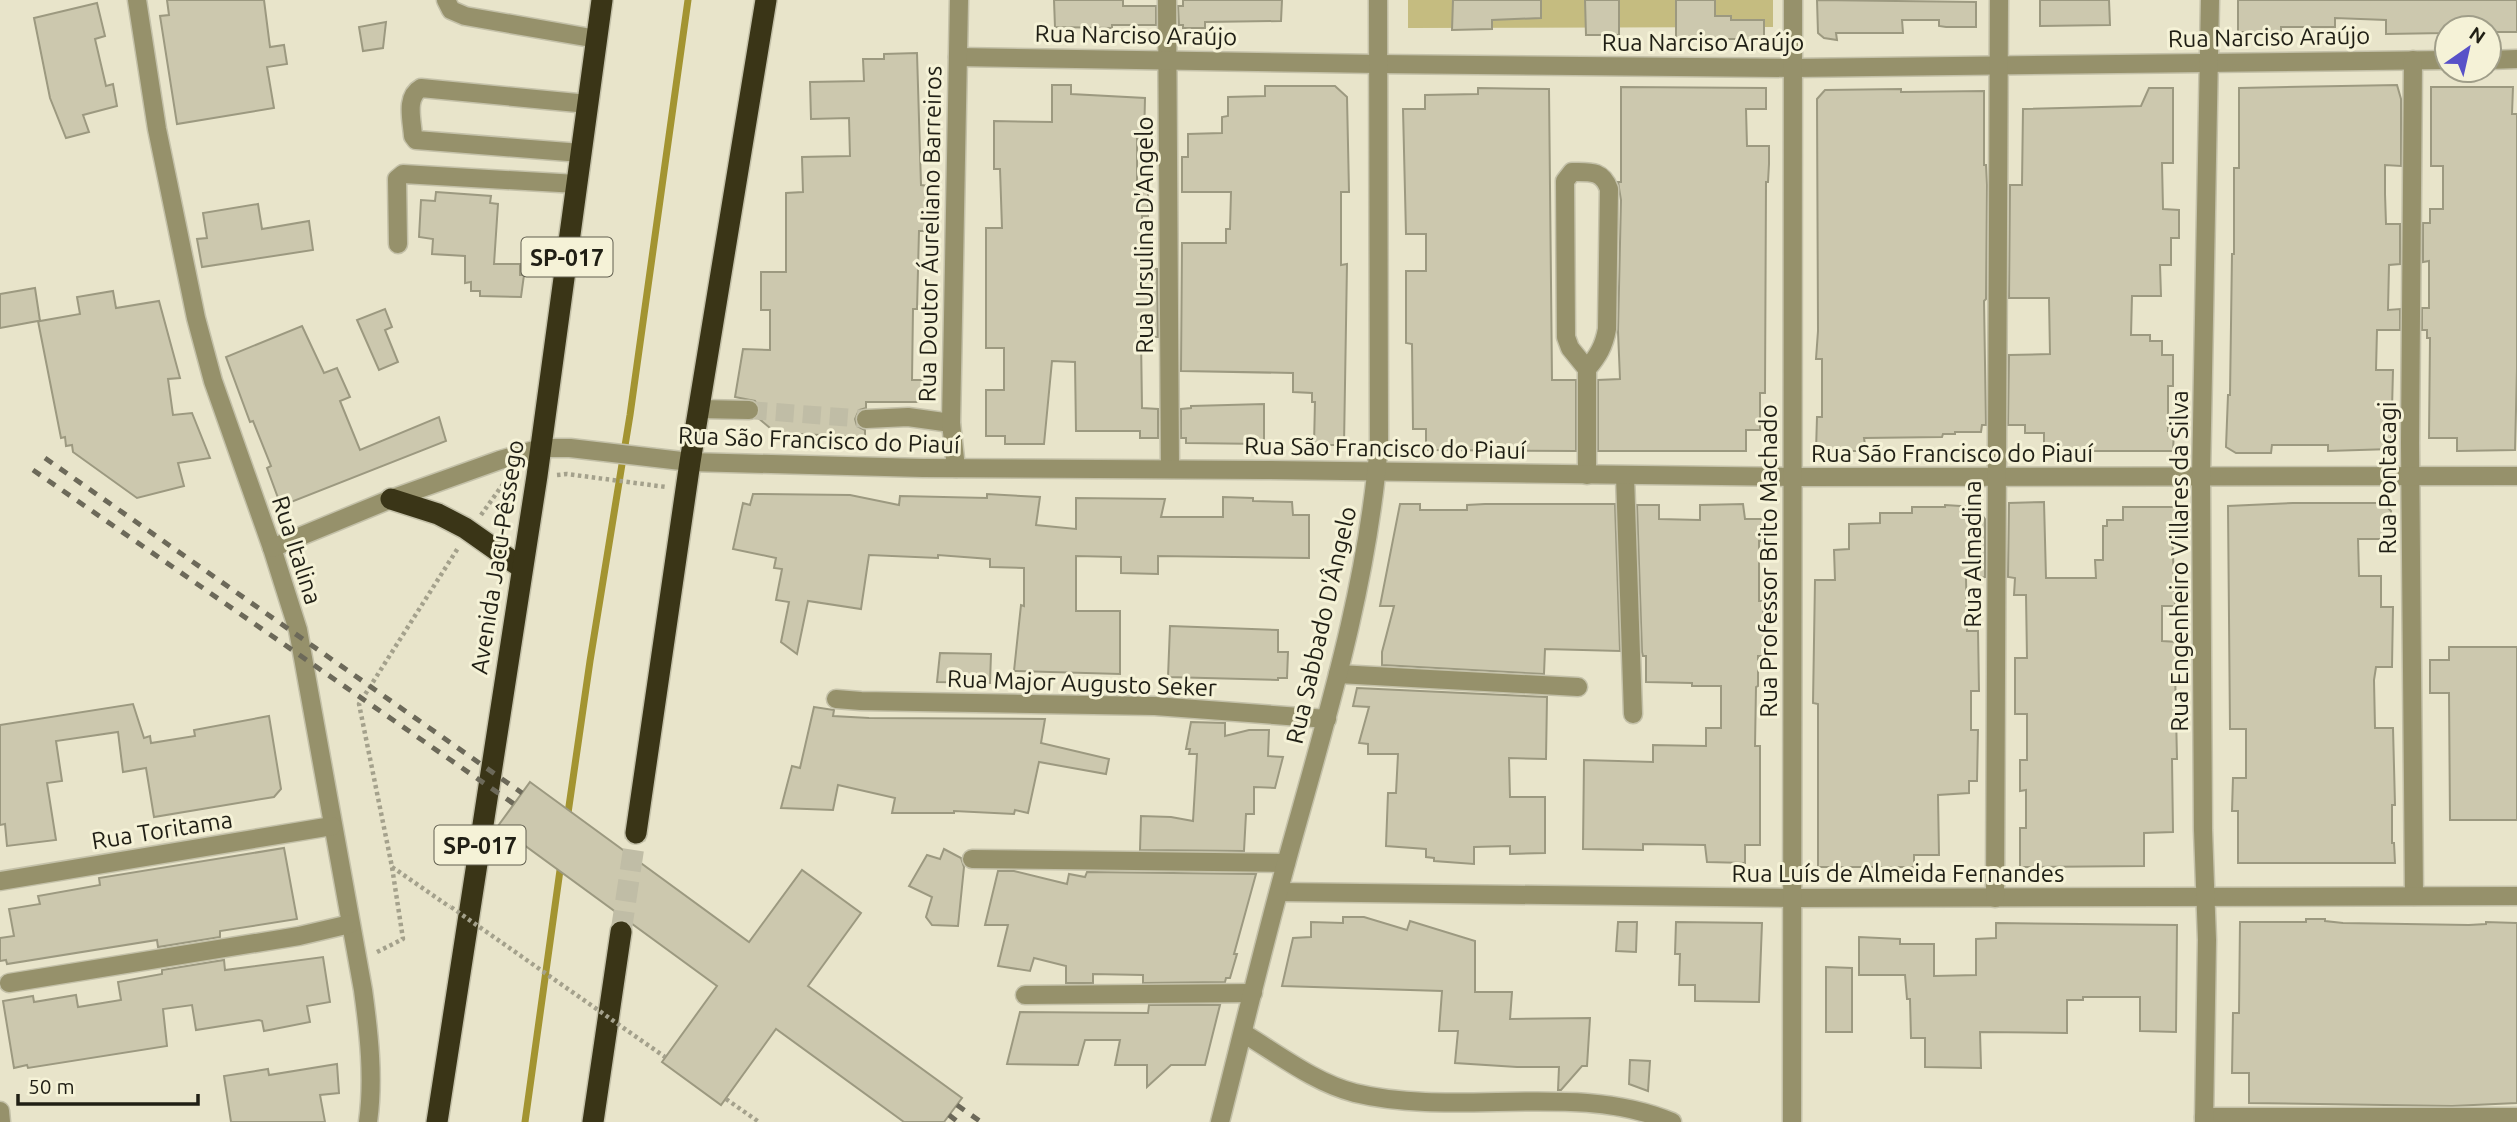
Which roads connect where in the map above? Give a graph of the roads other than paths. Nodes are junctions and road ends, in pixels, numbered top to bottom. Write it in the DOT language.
graph roads {
  1 [pos="137,0"];
  2 [pos="446,0"];
  3 [pos="603,0"];
  4 [pos="766,0"];
  5 [pos="958,0"];
  6 [pos="1167,0"];
  7 [pos="1378,0"];
  8 [pos="1793,0"];
  9 [pos="1999,0"];
  10 [pos="2210,0"];
  11 [pos="597,38"];
  12 [pos="958,57"];
  13 [pos="2413,60"];
  14 [pos="2433,60"];
  15 [pos="1167,61"];
  16 [pos="2210,62"];
  17 [pos="1378,64"];
  18 [pos="1998,64"];
  19 [pos="1793,68"];
  20 [pos="588,104"];
  21 [pos="581,153"];
  22 [pos="577,184"];
  23 [pos="398,244"];
  24 [pos="1587,369"];
  25 [pos="699,409"];
  26 [pos="749,410"];
  27 [pos="866,419"];
  28 [pos="951,423"];
  29 [pos="541,448"];
  30 [pos="690,462"];
  31 [pos="956,468"];
  32 [pos="1170,470"];
  33 [pos="1377,472"];
  34 [pos="1587,475"];
  35 [pos="1625,476"];
  36 [pos="2517,476"];
  37 [pos="1792,477"];
  38 [pos="1997,477"];
  39 [pos="2410,477"];
  40 [pos="2202,478"];
  41 [pos="391,499"];
  42 [pos="272,548"];
  43 [pos="522,568"];
  44 [pos="1338,674"];
  45 [pos="1578,687"];
  46 [pos="836,699"];
  47 [pos="1633,714"];
  48 [pos="1327,719"];
  49 [pos="332,826"];
  50 [pos="636,833"];
  51 [pos="972,859"];
  52 [pos="1286,863"];
  53 [pos="0,881"];
  54 [pos="1279,892"];
  55 [pos="2414,896"];
  56 [pos="2517,896"];
  57 [pos="2205,897"];
  58 [pos="1794,898"];
  59 [pos="1996,898"];
  60 [pos="350,924"];
  61 [pos="621,932"];
  62 [pos="9,983"];
  63 [pos="1253,993"];
  64 [pos="1025,995"];
  65 [pos="1243,1033"];
  66 [pos="0,1111"];
  67 [pos="2517,1117"];
  68 [pos="2204,1120"];
  69 [pos="1,1122"];
  70 [pos="368,1122"];
  71 [pos="438,1122"];
  72 [pos="593,1122"];
  73 [pos="1220,1122"];
  74 [pos="1672,1122"];
  75 [pos="1792,1122"];
  1 -- 42 [label="street, Rua Italina"];
  2 -- 11 [label="street"];
  3 -- 11 [label="highway, Avenida Jacu-Pêssego / SP-017"];
  4 -- 25 [label="highway"];
  5 -- 12 [label="street, Rua Doutor Áureliano Barreiros"];
  6 -- 15 [label="street, Rua Ursulina D'Angelo"];
  7 -- 17 [label="street, Rua Sabbado D'Ângelo"];
  8 -- 19 [label="street, Rua Professor Brito Machado"];
  9 -- 18 [label="street, Rua Almadina"];
  10 -- 16 [label="street, Rua Engenheiro Villares da Silva"];
  11 -- 20 [label="highway, Avenida Jacu-Pêssego / SP-017"];
  12 -- 15 [label="street, Rua Narciso Araújo"];
  12 -- 28 [label="street, Rua Doutor Áureliano Barreiros"];
  13 -- 14 [label="street, Rua Narciso Araújo"];
  13 -- 16 [label="street, Rua Narciso Araújo"];
  13 -- 39 [label="street, Rua Pontacagi"];
  15 -- 17 [label="street, Rua Narciso Araújo"];
  15 -- 32 [label="street, Rua Ursulina D'Angelo"];
  16 -- 18 [label="street, Rua Narciso Araújo"];
  16 -- 40 [label="street, Rua Engenheiro Villares da Silva"];
  17 -- 19 [label="street, Rua Narciso Araújo"];
  17 -- 33 [label="street, Rua Sabbado D'Ângelo"];
  18 -- 19 [label="street, Rua Narciso Araújo"];
  18 -- 38 [label="street, Rua Almadina"];
  19 -- 37 [label="street, Rua Professor Brito Machado"];
  20 -- 21 [label="highway, Avenida Jacu-Pêssego / SP-017"];
  20 -- 21 [label="street"];
  21 -- 22 [label="highway, Avenida Jacu-Pêssego / SP-017"];
  22 -- 23 [label="street"];
  22 -- 29 [label="highway, Avenida Jacu-Pêssego / SP-017"];
  24 -- 24 [label="street"];
  24 -- 34 [label="street"];
  25 -- 26 [label="street"];
  25 -- 30 [label="highway"];
  27 -- 28 [label="street"];
  28 -- 31 [label="street, Rua Doutor Áureliano Barreiros"];
  29 -- 30 [label="street, Rua São Francisco do Piauí"];
  29 -- 41 [label="street, Rua São Francisco do Piauí"];
  29 -- 43 [label="highway, Avenida Jacu-Pêssego / SP-017"];
  30 -- 31 [label="street, Rua São Francisco do Piauí"];
  30 -- 50 [label="highway"];
  31 -- 32 [label="street, Rua São Francisco do Piauí"];
  32 -- 33 [label="street, Rua São Francisco do Piauí"];
  33 -- 34 [label="street, Rua São Francisco do Piauí"];
  33 -- 44 [label="street, Rua Sabbado D'Ângelo"];
  34 -- 35 [label="street, Rua São Francisco do Piauí"];
  35 -- 37 [label="street, Rua São Francisco do Piauí"];
  35 -- 47 [label="street"];
  36 -- 39 [label="street, Rua São Francisco do Piauí"];
  37 -- 38 [label="street, Rua São Francisco do Piauí"];
  37 -- 58 [label="street, Rua Professor Brito Machado"];
  38 -- 40 [label="street, Rua São Francisco do Piauí"];
  38 -- 59 [label="street, Rua Almadina"];
  39 -- 40 [label="street, Rua São Francisco do Piauí"];
  39 -- 55 [label="street, Rua Pontacagi"];
  40 -- 57 [label="street, Rua Engenheiro Villares da Silva"];
  41 -- 42 [label="street, Rua São Francisco do Piauí"];
  41 -- 43 [label="highway"];
  42 -- 49 [label="street, Rua Italina"];
  43 -- 71 [label="highway, Avenida Jacu-Pêssego / SP-017"];
  44 -- 45 [label="street"];
  44 -- 48 [label="street, Rua Sabbado D'Ângelo"];
  46 -- 48 [label="street, Rua Major Augusto Seker"];
  48 -- 52 [label="street, Rua Sabbado D'Ângelo"];
  49 -- 53 [label="street, Rua Toritama"];
  49 -- 60 [label="street, Rua Italina"];
  51 -- 52 [label="street"];
  52 -- 54 [label="street, Rua Sabbado D'Ângelo"];
  54 -- 58 [label="street, Rua Luís de Almeida Fernandes"];
  54 -- 63 [label="street, Rua Sabbado D'Ângelo"];
  55 -- 56 [label="street, Rua Luís de Almeida Fernandes"];
  55 -- 57 [label="street, Rua Luís de Almeida Fernandes"];
  57 -- 59 [label="street, Rua Luís de Almeida Fernandes"];
  57 -- 68 [label="street, Rua Engenheiro Villares da Silva"];
  58 -- 59 [label="street, Rua Luís de Almeida Fernandes"];
  58 -- 75 [label="street, Rua Professor Brito Machado"];
  60 -- 62 [label="street"];
  60 -- 70 [label="street, Rua Italina"];
  61 -- 72 [label="highway"];
  63 -- 64 [label="street"];
  63 -- 65 [label="street, Rua Sabbado D'Ângelo"];
  65 -- 73 [label="street, Rua Sabbado D'Ângelo"];
  65 -- 74 [label="street"];
  66 -- 69 [label="street"];
  67 -- 68 [label="street"];
}
